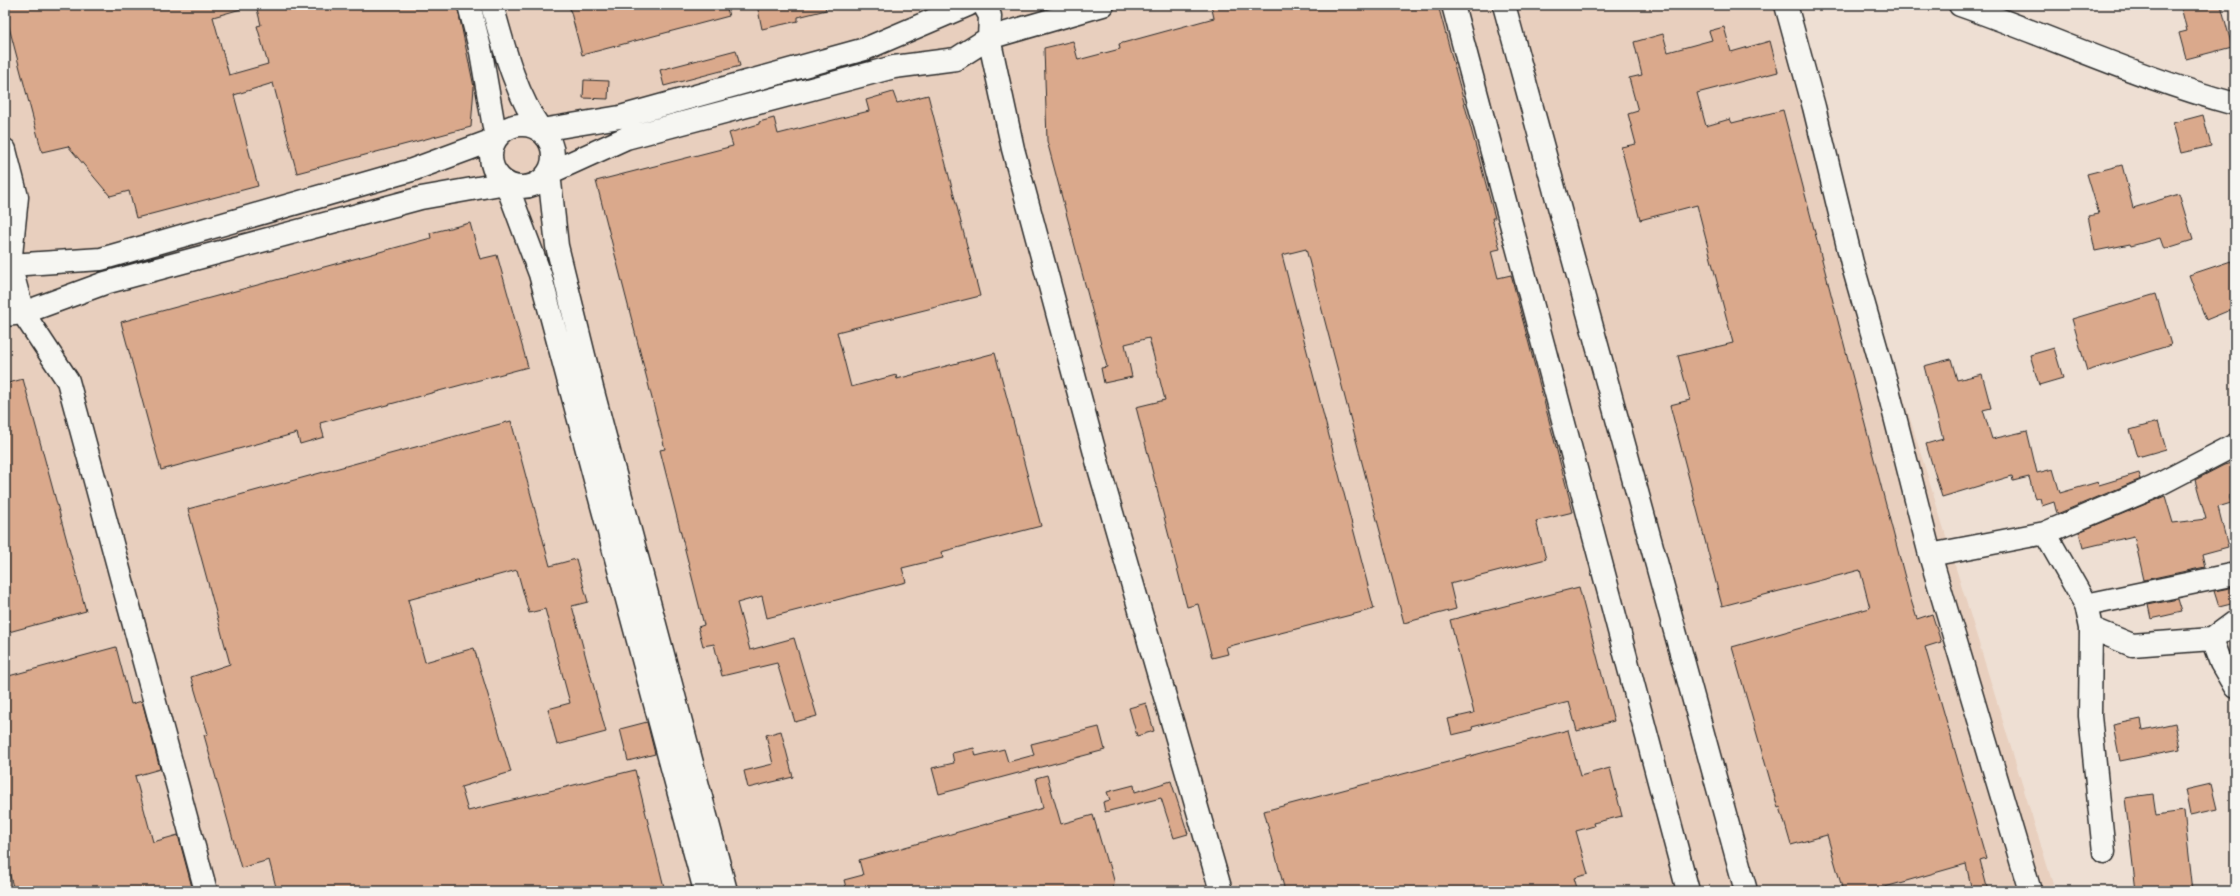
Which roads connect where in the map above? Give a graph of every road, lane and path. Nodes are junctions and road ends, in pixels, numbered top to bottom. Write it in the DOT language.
graph roads {
  1 [pos="469,5"];
  2 [pos="492,5"];
  3 [pos="968,5"];
  4 [pos="984,5"];
  5 [pos="1103,5"];
  6 [pos="1453,5"];
  7 [pos="1504,5"];
  8 [pos="1786,5"];
  9 [pos="1960,5"];
  10 [pos="989,38"];
  11 [pos="2235,104"];
  12 [pos="541,130"];
  13 [pos="496,139"];
  14 [pos="5,150"];
  15 [pos="549,173"];
  16 [pos="506,183"];
  17 [pos="8,266"];
  18 [pos="14,314"];
  19 [pos="2235,445"];
  20 [pos="618,526"];
  21 [pos="2045,533"];
  22 [pos="1930,555"];
  23 [pos="2235,574"];
  24 [pos="2086,605"];
  25 [pos="2235,622"];
  26 [pos="2091,628"];
  27 [pos="2212,638"];
  28 [pos="2235,687"];
  29 [pos="678,749"];
  30 [pos="2104,852"];
  31 [pos="206,891"];
  32 [pos="705,891"];
  33 [pos="726,891"];
  34 [pos="1221,891"];
  35 [pos="1688,891"];
  36 [pos="1746,891"];
  37 [pos="2030,891"];
  1 -- 13 [label="street"];
  2 -- 12 [label="street"];
  3 -- 12 [label="street"];
  4 -- 10 [label="street"];
  5 -- 10 [label="street"];
  6 -- 35 [label="street"];
  7 -- 36 [label="street"];
  8 -- 22 [label="street"];
  9 -- 11 [label="street"];
  10 -- 15 [label="street"];
  10 -- 34 [label="street"];
  12 -- 13 [label="street"];
  12 -- 15 [label="street"];
  13 -- 16 [label="street"];
  13 -- 17 [label="street"];
  14 -- 17 [label="street"];
  15 -- 16 [label="street"];
  15 -- 20 [label="street"];
  16 -- 18 [label="street"];
  16 -- 20 [label="street"];
  17 -- 18 [label="street"];
  18 -- 31 [label="street"];
  19 -- 21 [label="street"];
  20 -- 29 [label="street"];
  21 -- 22 [label="street"];
  21 -- 24 [label="street"];
  22 -- 37 [label="street"];
  23 -- 24 [label="street"];
  24 -- 26 [label="street"];
  25 -- 27 [label="street"];
  26 -- 27 [label="street"];
  26 -- 30 [label="street"];
  27 -- 28 [label="street"];
  29 -- 32 [label="street"];
  29 -- 33 [label="street"];
}
